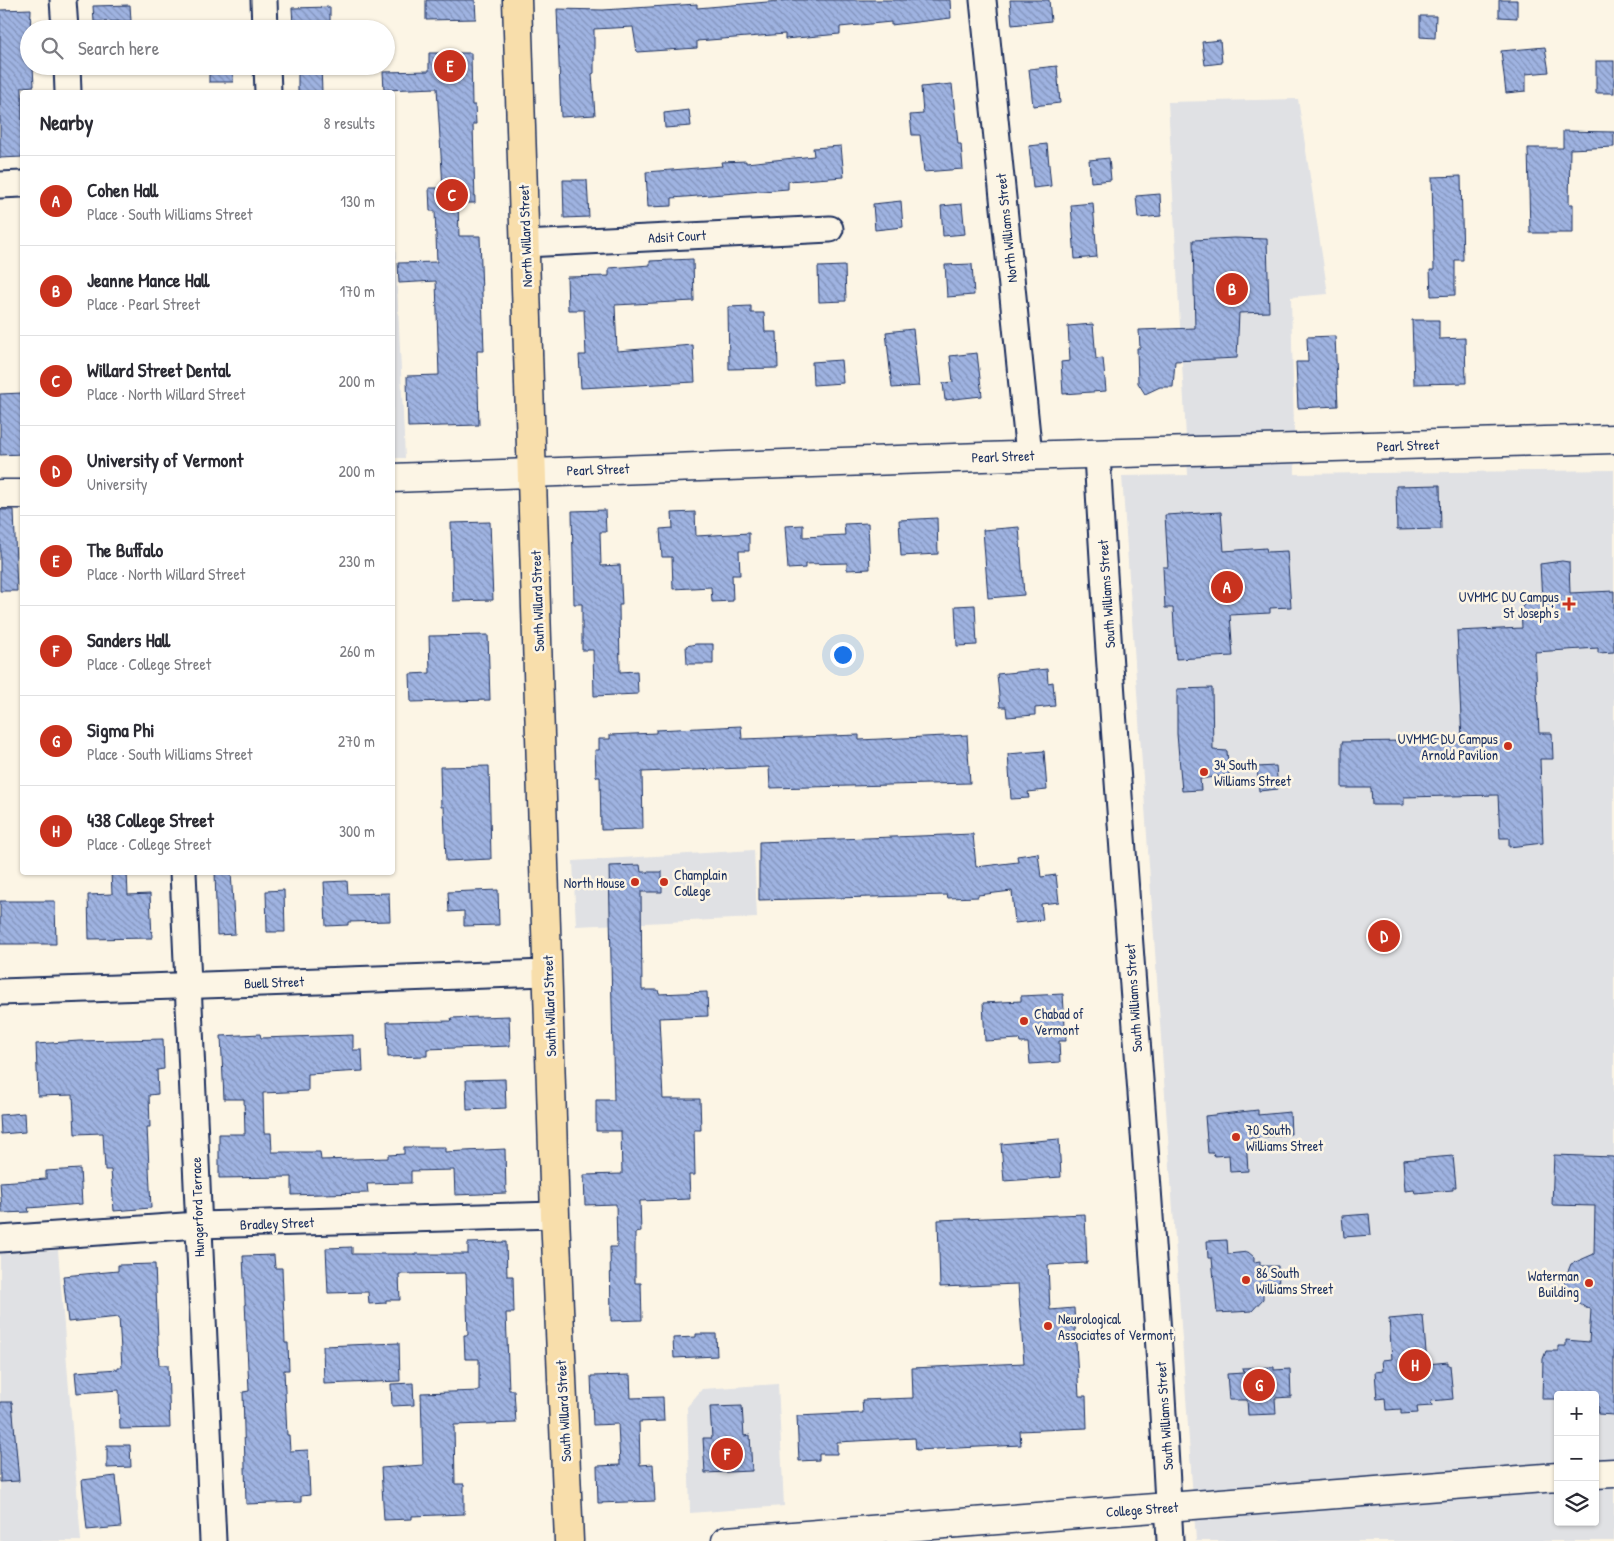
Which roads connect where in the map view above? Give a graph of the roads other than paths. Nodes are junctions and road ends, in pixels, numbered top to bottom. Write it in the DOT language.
graph roads {
  1 [pos="63,0"];
  2 [pos="264,0"];
  3 [pos="517,0"];
  4 [pos="983,0"];
  5 [pos="64,20"];
  6 [pos="265,20"];
  7 [pos="67,75"];
  8 [pos="267,75"];
  9 [pos="68,90"];
  10 [pos="268,90"];
  11 [pos="20,184"];
  12 [pos="0,185"];
  13 [pos="830,228"];
  14 [pos="525,244"];
  15 [pos="1614,439"];
  16 [pos="1097,454"];
  17 [pos="1029,455"];
  18 [pos="532,472"];
  19 [pos="395,478"];
  20 [pos="0,494"];
  21 [pos="20,494"];
  22 [pos="183,875"];
  23 [pos="548,973"];
  24 [pos="188,985"];
  25 [pos="0,992"];
  26 [pos="555,1215"];
  27 [pos="198,1225"];
  28 [pos="0,1239"];
  29 [pos="1614,1473"];
  30 [pos="1599,1474"];
  31 [pos="1554,1477"];
  32 [pos="1169,1507"];
  33 [pos="213,1541"];
  34 [pos="569,1541"];
  35 [pos="726,1541"];
  36 [pos="1170,1541"];
  1 -- 5 [label="street"];
  2 -- 6 [label="street"];
  3 -- 14 [label="main road, North Willard Street"];
  4 -- 17 [label="street, North Williams Street"];
  7 -- 9 [label="street"];
  8 -- 10 [label="street"];
  11 -- 12 [label="street"];
  13 -- 14 [label="street, Adsit Court"];
  14 -- 18 [label="main road, North Willard Street"];
  15 -- 16 [label="main road, Pearl Street"];
  16 -- 17 [label="main road, Pearl Street"];
  16 -- 32 [label="street, South Williams Street"];
  17 -- 18 [label="main road, Pearl Street"];
  18 -- 19 [label="main road, Pearl Street"];
  18 -- 23 [label="main road, South Willard Street"];
  20 -- 21 [label="main road"];
  22 -- 24 [label="street, Hungerford Terrace"];
  23 -- 24 [label="street, Buell Street"];
  23 -- 26 [label="main road, South Willard Street"];
  24 -- 25 [label="street, Buell Street"];
  24 -- 27 [label="street, Hungerford Terrace"];
  26 -- 27 [label="street, Bradley Street"];
  26 -- 34 [label="main road, South Willard Street"];
  27 -- 28 [label="street, Bradley Street"];
  27 -- 33 [label="street, Hungerford Terrace"];
  29 -- 30 [label="main road"];
  31 -- 32 [label="main road, College Street"];
  32 -- 35 [label="main road, College Street"];
  32 -- 36 [label="street, South Williams Street"];
}
